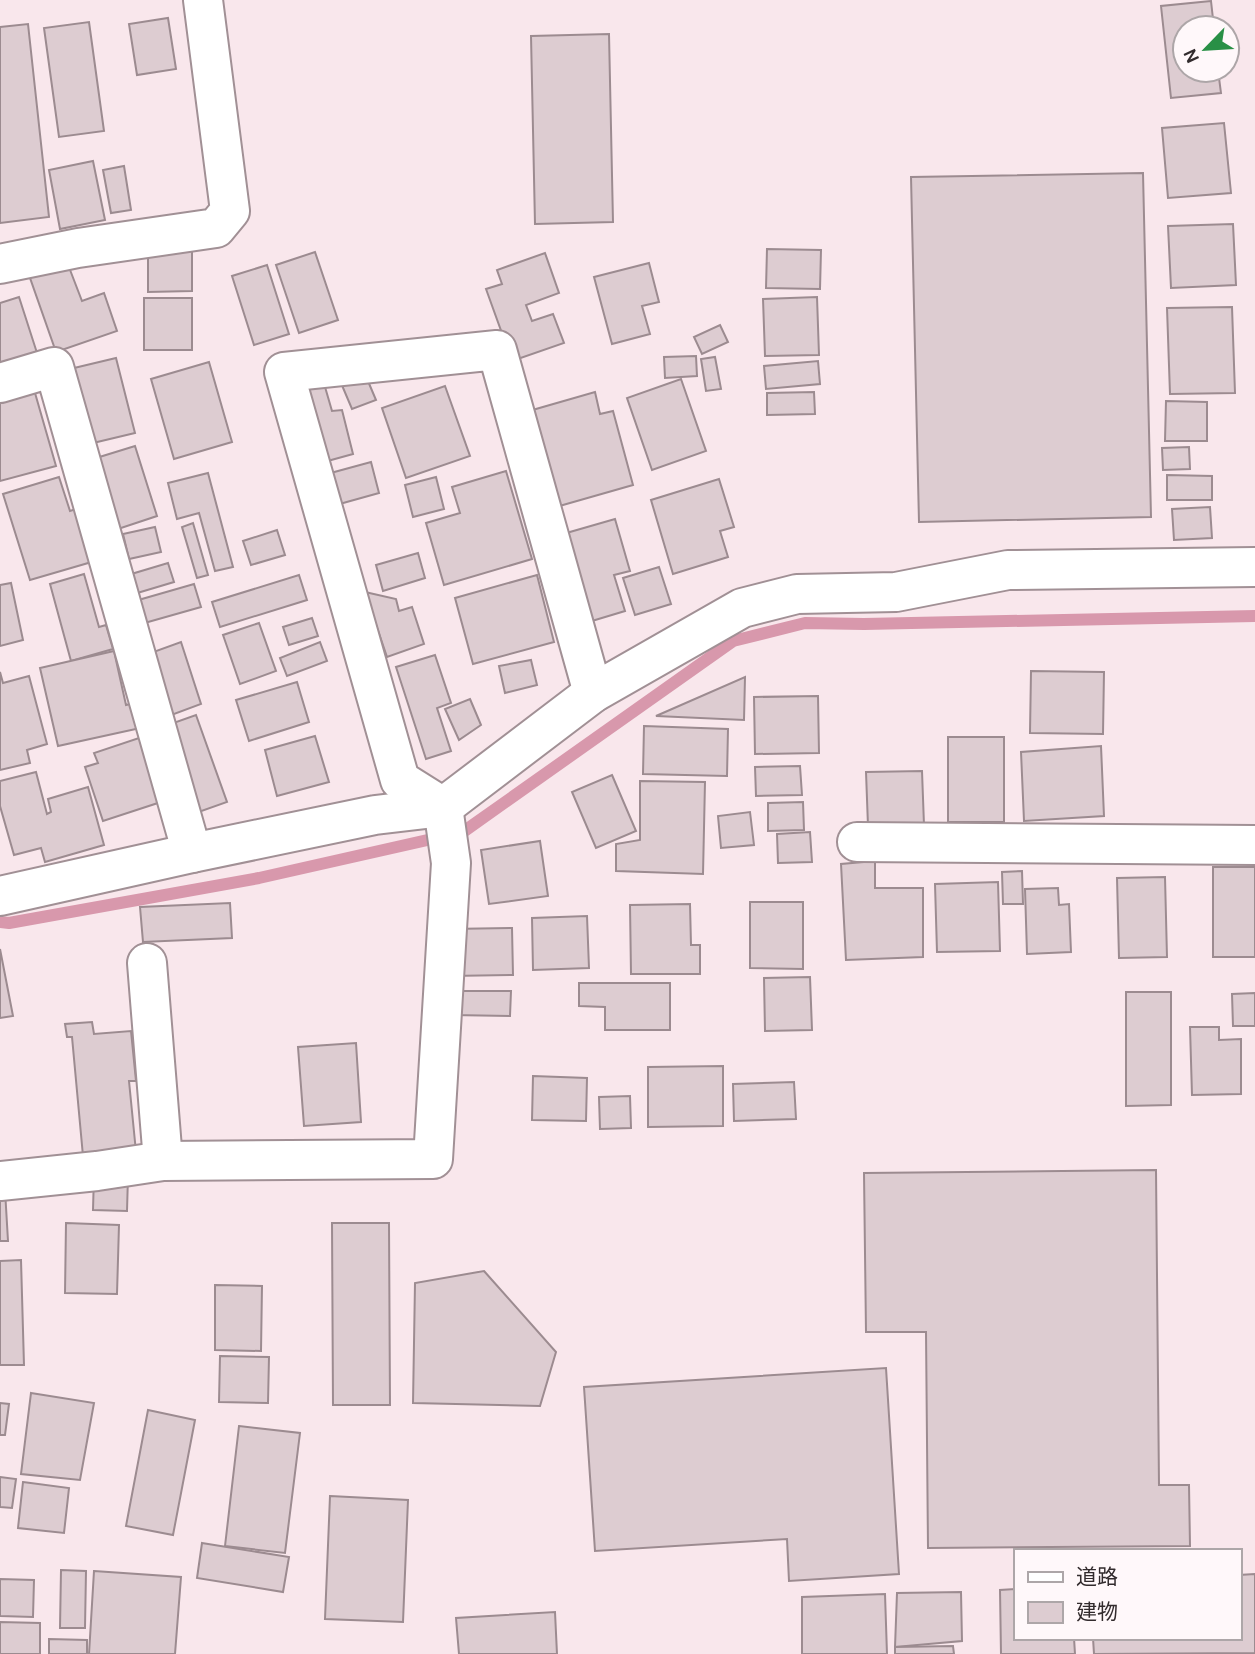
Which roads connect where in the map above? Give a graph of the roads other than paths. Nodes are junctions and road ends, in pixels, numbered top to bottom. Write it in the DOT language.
graph roads {
  1 [pos="204,0"];
  2 [pos="0,264"];
  3 [pos="0,383"];
  4 [pos="1255,566"];
  5 [pos="593,693"];
  6 [pos="447,831"];
  7 [pos="857,842"];
  8 [pos="1255,845"];
  9 [pos="192,853"];
  10 [pos="0,896"];
  11 [pos="147,963"];
  12 [pos="163,1161"];
  13 [pos="0,1181"];
  1 -- 2 [label="street"];
  3 -- 9 [label="street"];
  4 -- 5 [label="street"];
  5 -- 6 [label="street"];
  5 -- 6 [label="street"];
  6 -- 9 [label="street"];
  6 -- 12 [label="street"];
  7 -- 8 [label="street"];
  9 -- 10 [label="street"];
  11 -- 12 [label="street"];
  12 -- 13 [label="street"];
}
